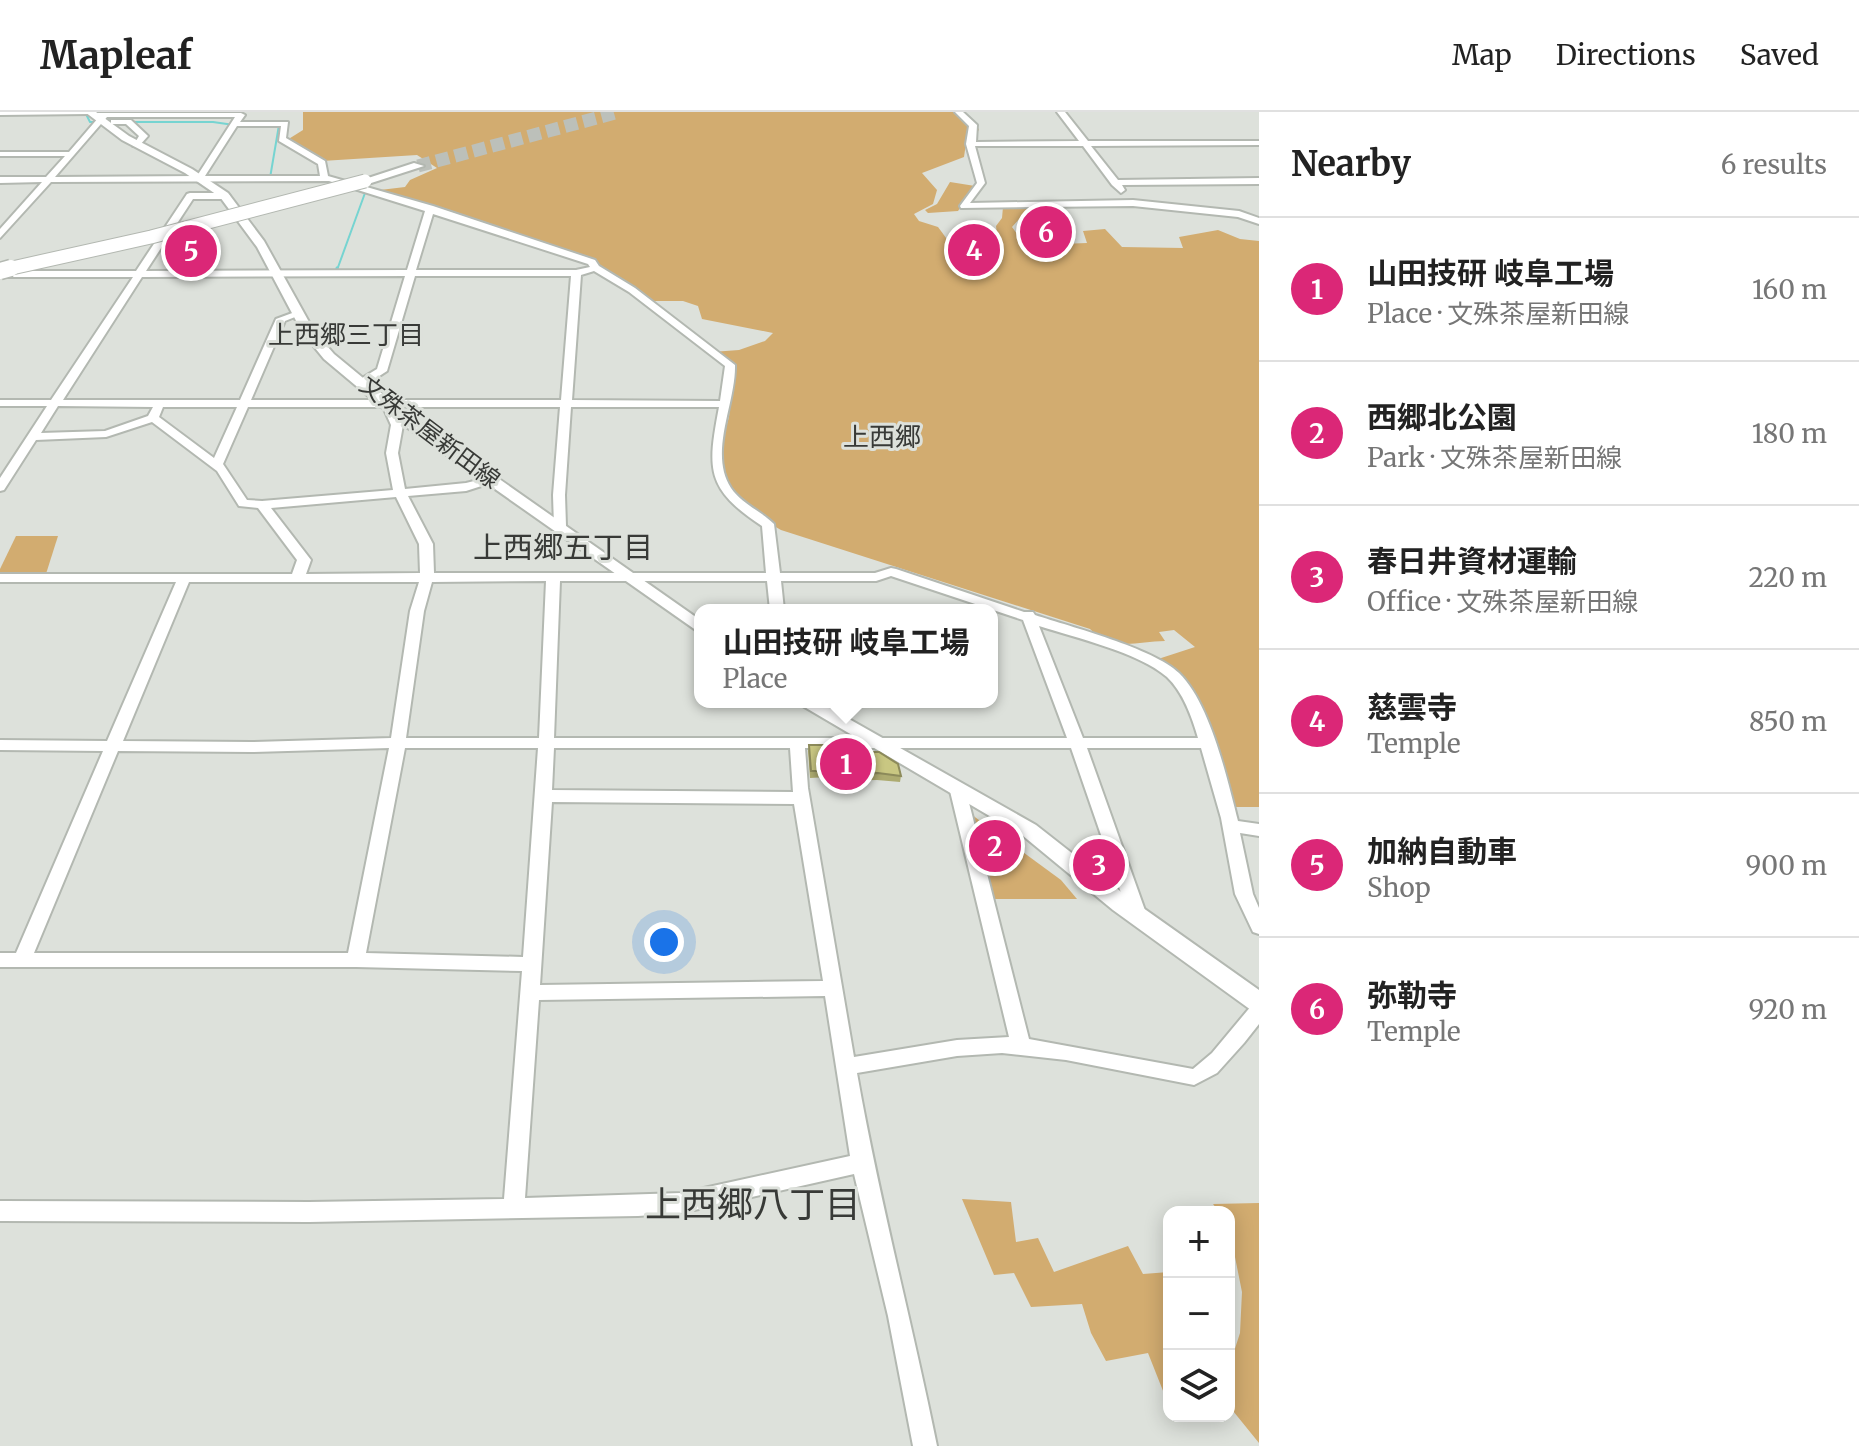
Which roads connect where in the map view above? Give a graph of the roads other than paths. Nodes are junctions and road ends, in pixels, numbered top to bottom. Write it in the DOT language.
graph roads {
  1 [pos="959,112"];
  2 [pos="1061,112"];
  3 [pos="0,113"];
  4 [pos="242,113"];
  5 [pos="98,115"];
  6 [pos="235,124"];
  7 [pos="1259,143"];
  8 [pos="970,144"];
  9 [pos="1086,144"];
  10 [pos="0,154"];
  11 [pos="70,154"];
  12 [pos="418,166"];
  13 [pos="324,178"];
  14 [pos="48,179"];
  15 [pos="199,179"];
  16 [pos="0,180"];
  17 [pos="1259,181"];
  18 [pos="1115,183"];
  19 [pos="226,196"];
  20 [pos="1133,203"];
  21 [pos="430,208"];
  22 [pos="1259,221"];
  23 [pos="0,235"];
  24 [pos="595,268"];
  25 [pos="0,272"];
  26 [pos="277,273"];
  27 [pos="411,273"];
  28 [pos="576,273"];
  29 [pos="137,275"];
  30 [pos="295,315"];
  31 [pos="363,382"];
  32 [pos="244,402"];
  33 [pos="0,403"];
  34 [pos="54,403"];
  35 [pos="160,403"];
  36 [pos="387,404"];
  37 [pos="565,404"];
  38 [pos="725,404"];
  39 [pos="153,418"];
  40 [pos="33,437"];
  41 [pos="217,465"];
  42 [pos="494,480"];
  43 [pos="0,487"];
  44 [pos="400,492"];
  45 [pos="262,505"];
  46 [pos="560,526"];
  47 [pos="627,575"];
  48 [pos="773,576"];
  49 [pos="298,577"];
  50 [pos="427,577"];
  51 [pos="553,577"];
  52 [pos="0,578"];
  53 [pos="184,578"];
  54 [pos="776,604"];
  55 [pos="993,604"];
  56 [pos="998,606"];
  57 [pos="1028,615"];
  58 [pos="694,624"];
  59 [pos="815,708"];
  60 [pos="398,743"];
  61 [pos="545,743"];
  62 [pos="797,743"];
  63 [pos="874,743"];
  64 [pos="1077,743"];
  65 [pos="1206,743"];
  66 [pos="114,744"];
  67 [pos="0,745"];
  68 [pos="958,791"];
  69 [pos="544,796"];
  70 [pos="802,798"];
  71 [pos="1230,826"];
  72 [pos="1259,830"];
  73 [pos="1138,916"];
  74 [pos="1259,927"];
  75 [pos="0,960"];
  76 [pos="22,960"];
  77 [pos="356,960"];
  78 [pos="532,964"];
  79 [pos="831,988"];
  80 [pos="531,993"];
  81 [pos="1259,1003"];
  82 [pos="1259,1010"];
  83 [pos="1021,1045"];
  84 [pos="846,1067"];
  85 [pos="862,1163"];
  86 [pos="514,1208"];
  87 [pos="0,1211"];
  88 [pos="925,1446"];
  1 -- 8 [label="street"];
  2 -- 9 [label="street"];
  3 -- 5 [label="street"];
  4 -- 5 [label="street"];
  4 -- 6 [label="street"];
  5 -- 11 [label="street"];
  5 -- 15 [label="main road, 文殊茶屋新田線"];
  6 -- 13 [label="street"];
  6 -- 15 [label="street"];
  7 -- 9 [label="street"];
  8 -- 9 [label="street"];
  8 -- 20 [label="street"];
  9 -- 18 [label="street"];
  10 -- 11 [label="street"];
  11 -- 14 [label="street"];
  12 -- 25 [label="highway, bridge"];
  13 -- 15 [label="street"];
  13 -- 21 [label="street"];
  14 -- 15 [label="street"];
  14 -- 16 [label="street"];
  14 -- 23 [label="street"];
  15 -- 19 [label="main road, 文殊茶屋新田線"];
  17 -- 18 [label="street"];
  18 -- 20 [label="street"];
  19 -- 26 [label="main road, 文殊茶屋新田線"];
  19 -- 29 [label="street"];
  20 -- 22 [label="street"];
  21 -- 24 [label="street"];
  21 -- 27 [label="street"];
  24 -- 28 [label="street"];
  24 -- 38 [label="street"];
  25 -- 29 [label="street"];
  26 -- 27 [label="street"];
  26 -- 29 [label="street"];
  26 -- 30 [label="main road, 文殊茶屋新田線"];
  27 -- 28 [label="street"];
  27 -- 31 [label="street"];
  28 -- 37 [label="street"];
  29 -- 34 [label="street"];
  30 -- 31 [label="main road, 文殊茶屋新田線"];
  30 -- 32 [label="street"];
  31 -- 36 [label="main road, 文殊茶屋新田線"];
  32 -- 35 [label="street"];
  32 -- 36 [label="street"];
  32 -- 41 [label="street"];
  33 -- 34 [label="street"];
  34 -- 35 [label="street"];
  34 -- 40 [label="street"];
  35 -- 39 [label="street"];
  36 -- 37 [label="street"];
  36 -- 42 [label="main road, 文殊茶屋新田線"];
  36 -- 44 [label="street"];
  37 -- 38 [label="street"];
  37 -- 46 [label="street"];
  38 -- 48 [label="street"];
  39 -- 40 [label="street"];
  39 -- 41 [label="street"];
  40 -- 43 [label="street"];
  41 -- 45 [label="street"];
  42 -- 44 [label="street"];
  42 -- 46 [label="main road, 文殊茶屋新田線"];
  44 -- 45 [label="street"];
  44 -- 50 [label="street"];
  45 -- 49 [label="street"];
  46 -- 47 [label="main road, 文殊茶屋新田線"];
  47 -- 48 [label="street"];
  47 -- 51 [label="street"];
  47 -- 58 [label="main road, 文殊茶屋新田線"];
  48 -- 54 [label="street"];
  48 -- 55 [label="street"];
  49 -- 50 [label="street"];
  49 -- 53 [label="street"];
  50 -- 51 [label="street"];
  50 -- 60 [label="street"];
  51 -- 61 [label="street"];
  52 -- 53 [label="street"];
  53 -- 66 [label="street"];
  56 -- 57 [label="street"];
  57 -- 64 [label="street"];
  57 -- 65 [label="street"];
  59 -- 63 [label="main road"];
  60 -- 61 [label="street"];
  60 -- 66 [label="street"];
  60 -- 77 [label="street"];
  61 -- 62 [label="street"];
  61 -- 69 [label="street"];
  62 -- 63 [label="street"];
  62 -- 70 [label="street"];
  63 -- 64 [label="street"];
  63 -- 68 [label="main road"];
  64 -- 65 [label="street"];
  64 -- 73 [label="street"];
  65 -- 71 [label="street"];
  66 -- 67 [label="street"];
  66 -- 76 [label="street"];
  68 -- 73 [label="main road"];
  68 -- 83 [label="street"];
  69 -- 70 [label="street"];
  69 -- 78 [label="street"];
  70 -- 79 [label="street"];
  71 -- 72 [label="street"];
  71 -- 74 [label="street"];
  73 -- 81 [label="main road"];
  75 -- 76 [label="street"];
  76 -- 77 [label="street"];
  77 -- 78 [label="street"];
  78 -- 80 [label="street"];
  79 -- 80 [label="street"];
  79 -- 84 [label="street"];
  80 -- 86 [label="street"];
  82 -- 83 [label="street"];
  83 -- 84 [label="street"];
  84 -- 85 [label="street"];
  85 -- 86 [label="street"];
  85 -- 88 [label="street"];
  86 -- 87 [label="street"];
}
